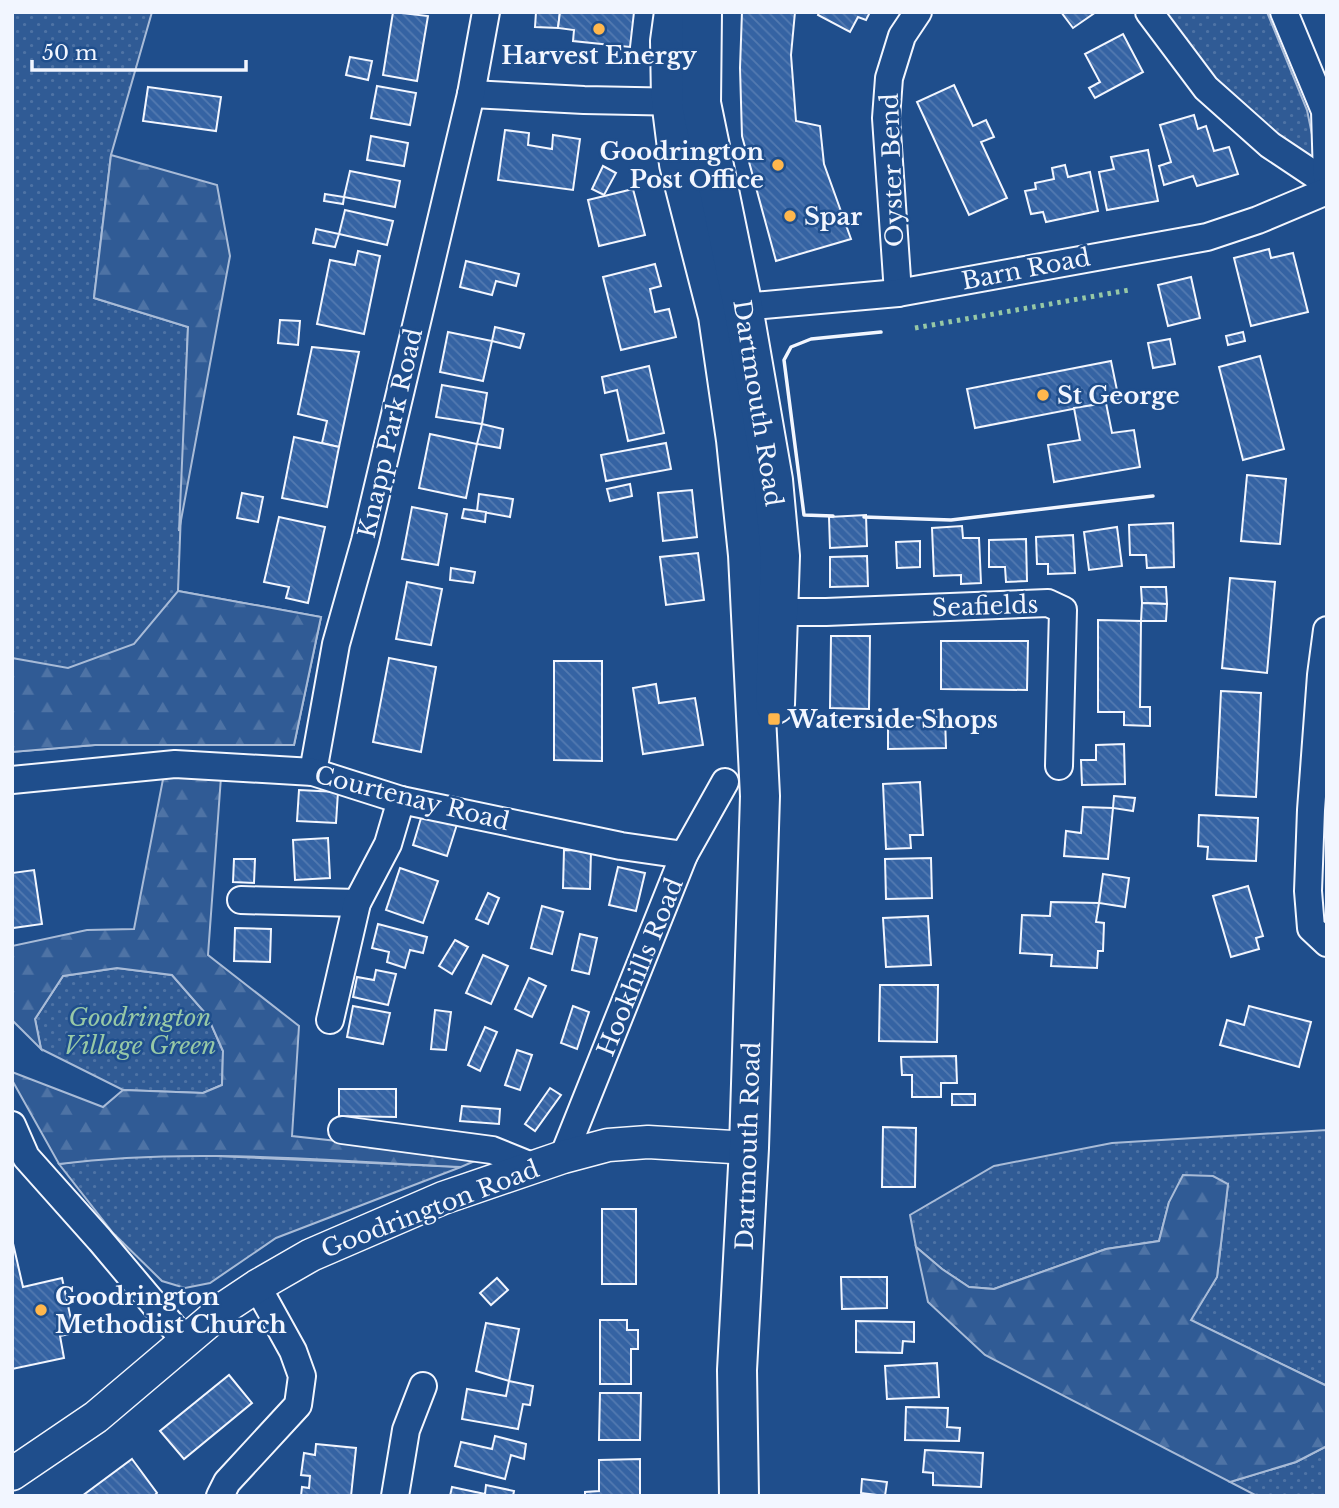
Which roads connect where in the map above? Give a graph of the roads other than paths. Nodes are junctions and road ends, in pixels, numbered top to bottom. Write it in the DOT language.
graph roads {
  1 [pos="486,12"];
  2 [pos="674,12"];
  3 [pos="702,12"];
  4 [pos="918,12"];
  5 [pos="1149,12"];
  6 [pos="1284,12"];
  7 [pos="471,94"];
  8 [pos="686,102"];
  9 [pos="1327,180"];
  10 [pos="1327,191"];
  11 [pos="898,293"];
  12 [pos="731,311"];
  13 [pos="764,612"];
  14 [pos="1327,630"];
  15 [pos="1059,766"];
  16 [pos="313,772"];
  17 [pos="12,780"];
  18 [pos="743,789"];
  19 [pos="401,800"];
  20 [pos="684,855"];
  21 [pos="241,900"];
  22 [pos="357,903"];
  23 [pos="1327,943"];
  24 [pos="330,1020"];
  25 [pos="12,1125"];
  26 [pos="342,1130"];
  27 [pos="749,1148"];
  28 [pos="549,1162"];
  29 [pos="257,1286"];
  30 [pos="184,1340"];
  31 [pos="423,1386"];
  32 [pos="12,1474"];
  33 [pos="220,1496"];
  34 [pos="395,1496"];
  35 [pos="739,1496"];
  1 -- 7 [label="street, Knapp Park Road"];
  2 -- 8 [label="main road, Dartmouth Road"];
  3 -- 8 [label="main road, Dartmouth Road"];
  4 -- 11 [label="street, Oyster Bend"];
  5 -- 9 [label="street"];
  6 -- 9 [label="street"];
  7 -- 8 [label="street"];
  7 -- 16 [label="street, Knapp Park Road"];
  8 -- 12 [label="main road, Dartmouth Road"];
  10 -- 11 [label="street, Barn Road"];
  11 -- 12 [label="street, Barn Road"];
  12 -- 13 [label="main road, Dartmouth Road"];
  13 -- 15 [label="street, Seafields"];
  13 -- 18 [label="main road, Dartmouth Road"];
  14 -- 23 [label="street"];
  16 -- 17 [label="street, Courtenay Road"];
  16 -- 19 [label="street, Courtenay Road"];
  18 -- 20 [label="street, Hookhills Road"];
  18 -- 27 [label="main road, Dartmouth Road"];
  19 -- 20 [label="street, Courtenay Road"];
  19 -- 22 [label="street"];
  20 -- 28 [label="street, Hookhills Road"];
  21 -- 22 [label="street"];
  22 -- 24 [label="street"];
  25 -- 30 [label="street"];
  26 -- 28 [label="street"];
  27 -- 28 [label="street, Goodrington Road"];
  27 -- 35 [label="main road, Dartmouth Road"];
  28 -- 29 [label="street, Goodrington Road"];
  29 -- 30 [label="street, Goodrington Road"];
  29 -- 33 [label="street"];
  30 -- 32 [label="street, Goodrington Road"];
  31 -- 34 [label="street"];
}
